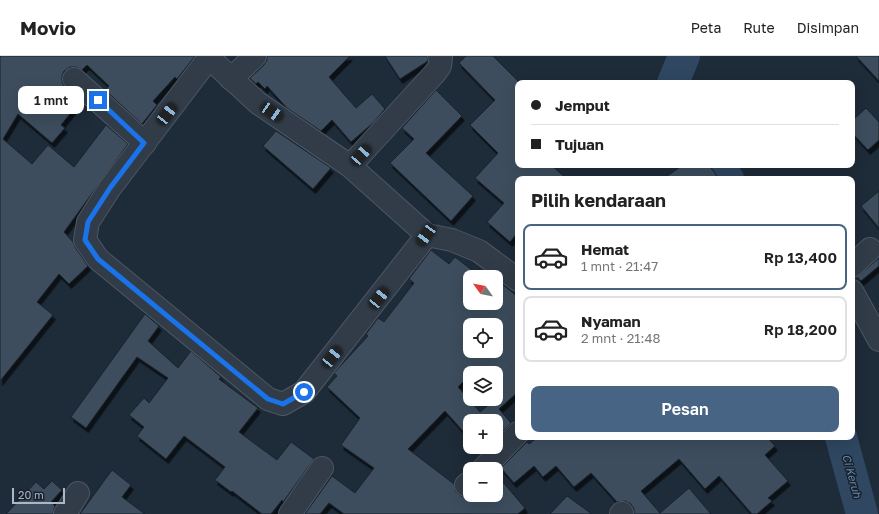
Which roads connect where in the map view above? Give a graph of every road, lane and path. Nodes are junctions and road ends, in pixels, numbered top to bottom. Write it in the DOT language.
graph roads {
  1 [pos="255,56"];
  2 [pos="439,56"];
  3 [pos="208,57"];
  4 [pos="74,79"];
  5 [pos="231,79"];
  6 [pos="144,143"];
  7 [pos="350,166"];
  8 [pos="426,235"];
  9 [pos="870,249"];
  10 [pos="855,263"];
  11 [pos="515,278"];
  12 [pos="855,296"];
  13 [pos="879,340"];
  14 [pos="515,436"];
  15 [pos="489,462"];
  16 [pos="322,468"];
  17 [pos="78,493"];
  18 [pos="66,514"];
  19 [pos="290,514"];
  1 -- 5 [label="street"];
  2 -- 7 [label="street"];
  3 -- 5 [label="street"];
  3 -- 6 [label="street"];
  4 -- 6 [label="street"];
  5 -- 7 [label="street"];
  6 -- 8 [label="street"];
  7 -- 8 [label="street"];
  8 -- 11 [label="street"];
  9 -- 10 [label="street"];
  12 -- 13 [label="street"];
  14 -- 15 [label="street"];
  16 -- 19 [label="street"];
  17 -- 18 [label="street"];
}
